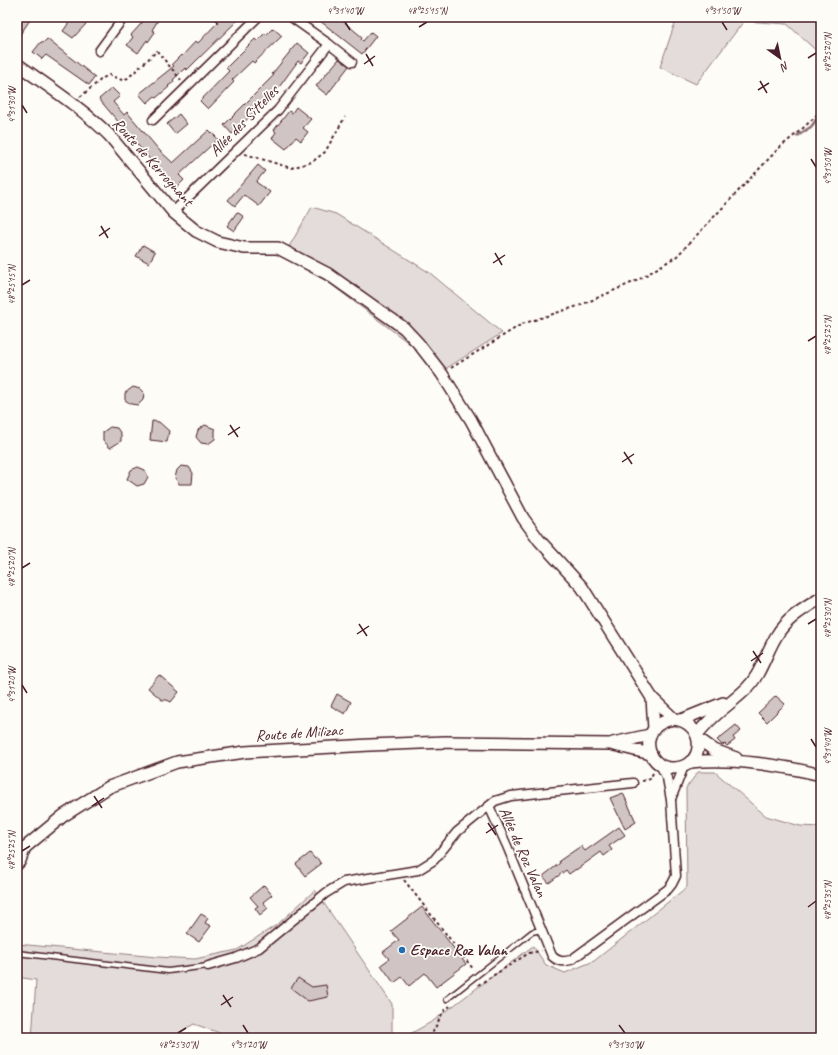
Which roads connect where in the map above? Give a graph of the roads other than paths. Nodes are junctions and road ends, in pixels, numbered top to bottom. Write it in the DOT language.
graph roads {
  1 [pos="124,17"];
  2 [pos="258,17"];
  3 [pos="291,17"];
  4 [pos="329,44"];
  5 [pos="99,51"];
  6 [pos="352,62"];
  7 [pos="17,64"];
  8 [pos="153,120"];
  9 [pos="173,212"];
  10 [pos="821,598"];
  11 [pos="652,698"];
  12 [pos="735,698"];
  13 [pos="678,720"];
  14 [pos="652,732"];
  15 [pos="698,737"];
  16 [pos="610,744"];
  17 [pos="656,760"];
  18 [pos="746,762"];
  19 [pos="687,764"];
  20 [pos="821,775"];
  21 [pos="633,783"];
  22 [pos="671,800"];
  23 [pos="489,806"];
  24 [pos="28,844"];
  25 [pos="17,854"];
  26 [pos="17,866"];
  27 [pos="542,930"];
  28 [pos="17,953"];
  29 [pos="208,966"];
  30 [pos="447,999"];
  1 -- 5 [label="street"];
  2 -- 8 [label="street"];
  3 -- 4 [label="street"];
  4 -- 6 [label="street"];
  4 -- 9 [label="street, Allée des Sittelles"];
  7 -- 9 [label="street, Route de Kerrognant"];
  9 -- 11 [label="street, Route de Kerrognant"];
  10 -- 12 [label="street"];
  11 -- 13 [label="street"];
  11 -- 14 [label="street"];
  12 -- 13 [label="street"];
  12 -- 15 [label="street"];
  13 -- 14 [label="street"];
  13 -- 15 [label="street"];
  14 -- 16 [label="street, Route de Milizac"];
  14 -- 17 [label="street"];
  15 -- 18 [label="street"];
  15 -- 19 [label="street"];
  16 -- 17 [label="street, Route de Milizac"];
  16 -- 24 [label="street, Route de Milizac"];
  17 -- 19 [label="street"];
  17 -- 22 [label="street"];
  18 -- 19 [label="street"];
  18 -- 20 [label="street"];
  19 -- 22 [label="street"];
  21 -- 23 [label="street"];
  22 -- 27 [label="street, Allée de Roz Valan"];
  23 -- 27 [label="street, Allée de Roz Valan"];
  23 -- 29 [label="street, Allée de Roz Valan"];
  24 -- 25 [label="street, Route de Milizac"];
  24 -- 26 [label="street"];
  27 -- 30 [label="lane"];
  28 -- 29 [label="lane"];
}
